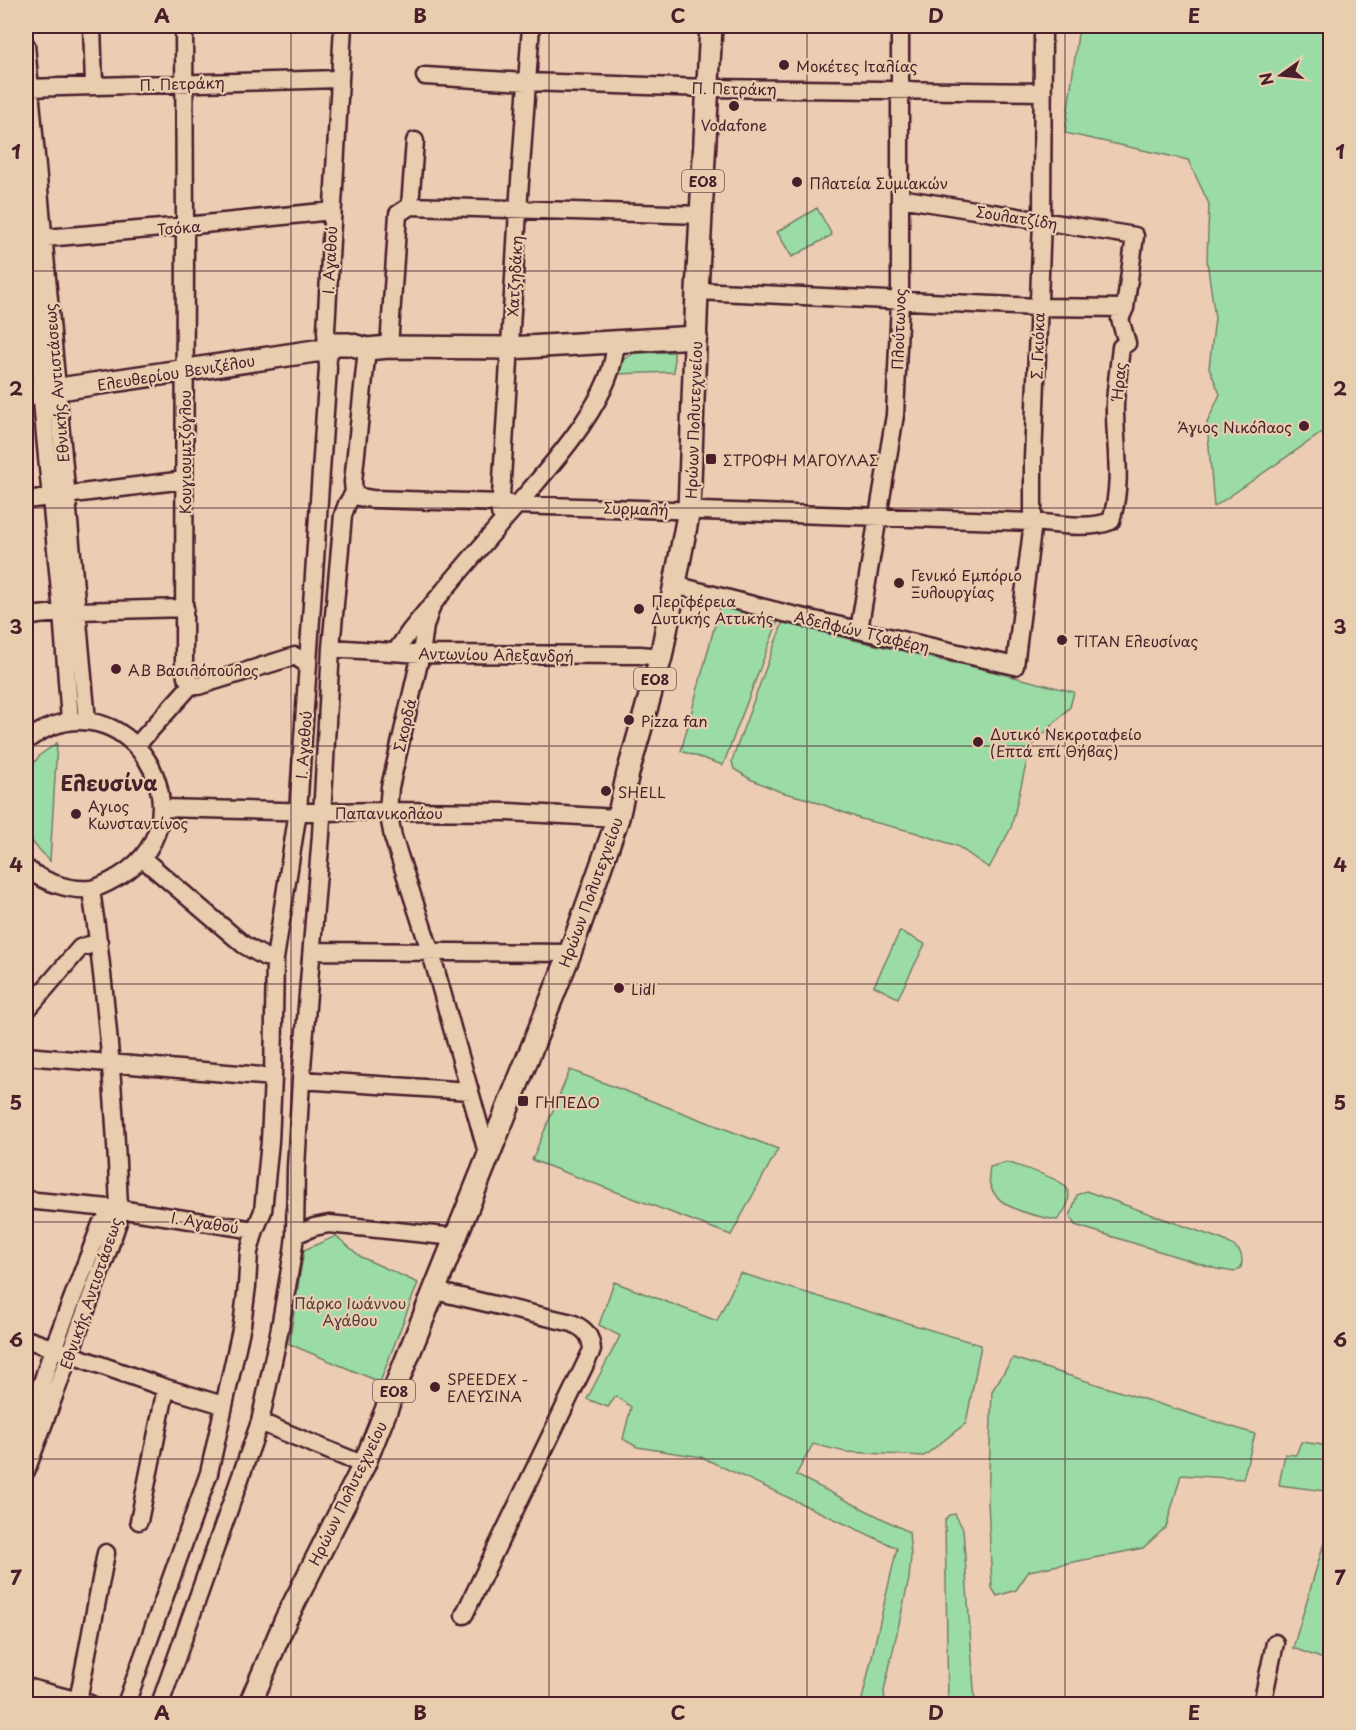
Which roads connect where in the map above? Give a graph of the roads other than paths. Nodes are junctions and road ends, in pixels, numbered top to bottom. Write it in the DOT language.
graph roads {
  1 [pos="92,26"];
  2 [pos="184,26"];
  3 [pos="343,26"];
  4 [pos="531,26"];
  5 [pos="711,26"];
  6 [pos="900,26"];
  7 [pos="1043,26"];
  8 [pos="26,45"];
  9 [pos="425,76"];
  10 [pos="339,79"];
  11 [pos="527,82"];
  12 [pos="184,83"];
  13 [pos="94,86"];
  14 [pos="27,88"];
  15 [pos="708,88"];
  16 [pos="899,90"];
  17 [pos="1043,92"];
  18 [pos="415,141"];
  19 [pos="900,198"];
  20 [pos="26,206"];
  21 [pos="410,206"];
  22 [pos="518,210"];
  23 [pos="332,211"];
  24 [pos="701,215"];
  25 [pos="1042,221"];
  26 [pos="185,226"];
  27 [pos="1135,236"];
  28 [pos="33,239"];
  29 [pos="697,291"];
  30 [pos="900,301"];
  31 [pos="1038,307"];
  32 [pos="1125,308"];
  33 [pos="696,337"];
  34 [pos="615,342"];
  35 [pos="389,347"];
  36 [pos="510,348"];
  37 [pos="367,349"];
  38 [pos="327,351"];
  39 [pos="185,370"];
  40 [pos="41,392"];
  41 [pos="184,480"];
  42 [pos="354,493"];
  43 [pos="58,495"];
  44 [pos="26,500"];
  45 [pos="509,504"];
  46 [pos="689,510"];
  47 [pos="878,518"];
  48 [pos="1034,522"];
  49 [pos="1102,524"];
  50 [pos="675,585"];
  51 [pos="432,605"];
  52 [pos="184,608"];
  53 [pos="70,612"];
  54 [pos="26,618"];
  55 [pos="859,630"];
  56 [pos="331,648"];
  57 [pos="396,651"];
  58 [pos="421,654"];
  59 [pos="661,657"];
  60 [pos="308,665"];
  61 [pos="1015,666"];
  62 [pos="192,684"];
  63 [pos="79,721"];
  64 [pos="26,741"];
  65 [pos="137,746"];
  66 [pos="161,808"];
  67 [pos="298,811"];
  68 [pos="388,811"];
  69 [pos="322,812"];
  70 [pos="618,818"];
  71 [pos="142,858"];
  72 [pos="26,868"];
  73 [pos="91,890"];
  74 [pos="99,942"];
  75 [pos="312,951"];
  76 [pos="431,952"];
  77 [pos="570,952"];
  78 [pos="275,958"];
  79 [pos="26,1011"];
  80 [pos="26,1056"];
  81 [pos="110,1063"];
  82 [pos="273,1077"];
  83 [pos="301,1080"];
  84 [pos="470,1091"];
  85 [pos="488,1156"];
  86 [pos="26,1200"];
  87 [pos="119,1209"];
  88 [pos="255,1230"];
  89 [pos="295,1234"];
  90 [pos="455,1237"];
  91 [pos="435,1291"];
  92 [pos="26,1339"];
  93 [pos="62,1351"];
  94 [pos="166,1388"];
  95 [pos="224,1405"];
  96 [pos="260,1422"];
  97 [pos="26,1431"];
  98 [pos="364,1465"];
  99 [pos="26,1471"];
  100 [pos="139,1521"];
  101 [pos="106,1553"];
  102 [pos="464,1615"];
  103 [pos="1275,1643"];
  104 [pos="35,1694"];
  105 [pos="84,1703"];
  106 [pos="126,1704"];
  107 [pos="160,1704"];
  108 [pos="250,1704"];
  109 [pos="1262,1704"];
  1 -- 13 [label="street"];
  2 -- 12 [label="street, Κουγιουμτζόγλου"];
  3 -- 10 [label="street, Ι. Αγαθού"];
  4 -- 11 [label="street, Χατζηδάκη"];
  5 -- 15 [label="main road, Ηρώων Πολυτεχνείου / ΕΟ8"];
  6 -- 16 [label="street, Πλούτωνος"];
  7 -- 17 [label="street, Σ. Γκιόκα"];
  8 -- 14 [label="street, Εθνικής Αντιστάσεως"];
  9 -- 11 [label="street, Π. Πετράκη"];
  10 -- 12 [label="street, Π. Πετράκη"];
  10 -- 23 [label="street, Ι. Αγαθού"];
  11 -- 15 [label="street, Π. Πετράκη"];
  11 -- 22 [label="street, Χατζηδάκη"];
  12 -- 13 [label="street, Π. Πετράκη"];
  12 -- 26 [label="street, Κουγιουμτζόγλου"];
  13 -- 14 [label="street, Π. Πετράκη"];
  14 -- 28 [label="street, Εθνικής Αντιστάσεως"];
  15 -- 16 [label="street, Π. Πετράκη"];
  15 -- 24 [label="main road, Ηρώων Πολυτεχνείου / ΕΟ8"];
  16 -- 17 [label="street, Π. Πετράκη"];
  16 -- 19 [label="street, Πλούτωνος"];
  17 -- 25 [label="street, Σ. Γκιόκα"];
  18 -- 21 [label="street"];
  19 -- 25 [label="street, Σουλατζίδη"];
  19 -- 30 [label="street, Πλούτωνος"];
  20 -- 28 [label="street, Εθνικής Αντιστάσεως"];
  21 -- 22 [label="street"];
  21 -- 35 [label="street"];
  22 -- 24 [label="street"];
  22 -- 36 [label="street, Χατζηδάκη"];
  23 -- 26 [label="street, Τσόκα"];
  23 -- 38 [label="street, Ι. Αγαθού"];
  24 -- 29 [label="main road, Ηρώων Πολυτεχνείου / ΕΟ8"];
  25 -- 27 [label="street, Σουλατζίδη"];
  25 -- 31 [label="street, Σ. Γκιόκα"];
  26 -- 28 [label="street, Τσόκα"];
  26 -- 39 [label="street, Κουγιουμτζόγλου"];
  27 -- 32 [label="street, Ήρας"];
  28 -- 40 [label="street, Εθνικής Αντιστάσεως"];
  29 -- 30 [label="street"];
  29 -- 33 [label="main road, Ηρώων Πολυτεχνείου / ΕΟ8"];
  30 -- 31 [label="street"];
  30 -- 47 [label="street, Πλούτωνος"];
  31 -- 32 [label="street"];
  31 -- 48 [label="street, Σ. Γκιόκα"];
  32 -- 49 [label="street, Ήρας"];
  33 -- 34 [label="main road"];
  33 -- 46 [label="main road, Ηρώων Πολυτεχνείου / ΕΟ8"];
  34 -- 36 [label="main road"];
  34 -- 45 [label="street, Σκορδά"];
  35 -- 36 [label="main road"];
  35 -- 37 [label="main road"];
  36 -- 45 [label="street, Χατζηδάκη"];
  37 -- 38 [label="main road, Ελευθερίου Βενιζέλου"];
  37 -- 42 [label="street"];
  38 -- 39 [label="main road, Ελευθερίου Βενιζέλου"];
  38 -- 60 [label="street, Ι. Αγαθού"];
  39 -- 40 [label="main road, Ελευθερίου Βενιζέλου"];
  39 -- 41 [label="street, Κουγιουμτζόγλου"];
  40 -- 43 [label="street, Εθνικής Αντιστάσεως"];
  41 -- 43 [label="street"];
  41 -- 52 [label="street, Κουγιουμτζόγλου"];
  42 -- 45 [label="street, Συρμαλή"];
  42 -- 56 [label="street"];
  43 -- 44 [label="street"];
  43 -- 53 [label="street, Εθνικής Αντιστάσεως"];
  45 -- 46 [label="street, Συρμαλή"];
  45 -- 51 [label="street, Σκορδά"];
  46 -- 47 [label="street, Συρμαλή"];
  46 -- 50 [label="main road, Ηρώων Πολυτεχνείου / ΕΟ8"];
  47 -- 48 [label="street, Συρμαλή"];
  47 -- 55 [label="street, Πλούτωνος"];
  48 -- 49 [label="street, Συρμαλή"];
  48 -- 61 [label="street, Σ. Γκιόκα"];
  50 -- 55 [label="street, Αδελφών Τζαφέρη"];
  50 -- 59 [label="main road, Ηρώων Πολυτεχνείου / ΕΟ8"];
  51 -- 57 [label="street"];
  51 -- 58 [label="street, Σκορδά"];
  52 -- 53 [label="street"];
  52 -- 62 [label="street, Κουγιουμτζόγλου"];
  53 -- 54 [label="street"];
  53 -- 63 [label="street, Εθνικής Αντιστάσεως"];
  55 -- 61 [label="street, Αδελφών Τζαφέρη"];
  56 -- 57 [label="street, Αντωνίου Αλεξανδρή"];
  56 -- 69 [label="street"];
  57 -- 58 [label="street, Αντωνίου Αλεξανδρή"];
  58 -- 59 [label="street, Αντωνίου Αλεξανδρή"];
  58 -- 68 [label="street, Σκορδά"];
  59 -- 70 [label="main road, Ηρώων Πολυτεχνείου / ΕΟ8"];
  60 -- 62 [label="street"];
  60 -- 67 [label="street, Ι. Αγαθού"];
  62 -- 65 [label="street"];
  63 -- 64 [label="street"];
  63 -- 65 [label="street"];
  65 -- 66 [label="street"];
  66 -- 67 [label="street, Παπανικολάου"];
  66 -- 71 [label="street"];
  67 -- 69 [label="street, Παπανικολάου"];
  67 -- 78 [label="street, Ι. Αγαθού"];
  68 -- 69 [label="street, Παπανικολάου"];
  68 -- 70 [label="street, Παπανικολάου"];
  68 -- 76 [label="street, Σκορδά"];
  69 -- 75 [label="street"];
  70 -- 77 [label="main road, Ηρώων Πολυτεχνείου / ΕΟ8"];
  71 -- 73 [label="street"];
  71 -- 78 [label="street"];
  72 -- 73 [label="street"];
  73 -- 74 [label="street, Εθνικής Αντιστάσεως"];
  74 -- 79 [label="street"];
  74 -- 81 [label="street, Εθνικής Αντιστάσεως"];
  75 -- 76 [label="street"];
  75 -- 83 [label="street"];
  76 -- 77 [label="street"];
  76 -- 84 [label="street, Σκορδά"];
  77 -- 85 [label="main road, Ηρώων Πολυτεχνείου / ΕΟ8"];
  78 -- 82 [label="street, Ι. Αγαθού"];
  80 -- 81 [label="street"];
  81 -- 82 [label="street"];
  81 -- 87 [label="street, Εθνικής Αντιστάσεως"];
  82 -- 88 [label="street, Ι. Αγαθού"];
  83 -- 84 [label="street"];
  83 -- 89 [label="street"];
  84 -- 85 [label="street, Σκορδά"];
  85 -- 90 [label="main road, Ηρώων Πολυτεχνείου / ΕΟ8"];
  86 -- 87 [label="street, Ι. Αγαθού"];
  87 -- 88 [label="street, Ι. Αγαθού"];
  87 -- 93 [label="street, Εθνικής Αντιστάσεως"];
  88 -- 95 [label="street"];
  89 -- 90 [label="street"];
  89 -- 96 [label="street"];
  90 -- 91 [label="main road, Ηρώων Πολυτεχνείου / ΕΟ8"];
  91 -- 98 [label="main road, Ηρώων Πολυτεχνείου / ΕΟ8"];
  91 -- 102 [label="street"];
  92 -- 93 [label="street"];
  93 -- 94 [label="street"];
  93 -- 97 [label="street, Εθνικής Αντιστάσεως"];
  93 -- 99 [label="street, Εθνικής Αντιστάσεως"];
  94 -- 95 [label="street"];
  94 -- 100 [label="street"];
  95 -- 106 [label="street"];
  96 -- 98 [label="street"];
  96 -- 107 [label="street"];
  98 -- 108 [label="main road, Ηρώων Πολυτεχνείου / ΕΟ8"];
  101 -- 105 [label="street"];
  103 -- 109 [label="street"];
  104 -- 105 [label="street"];
}
